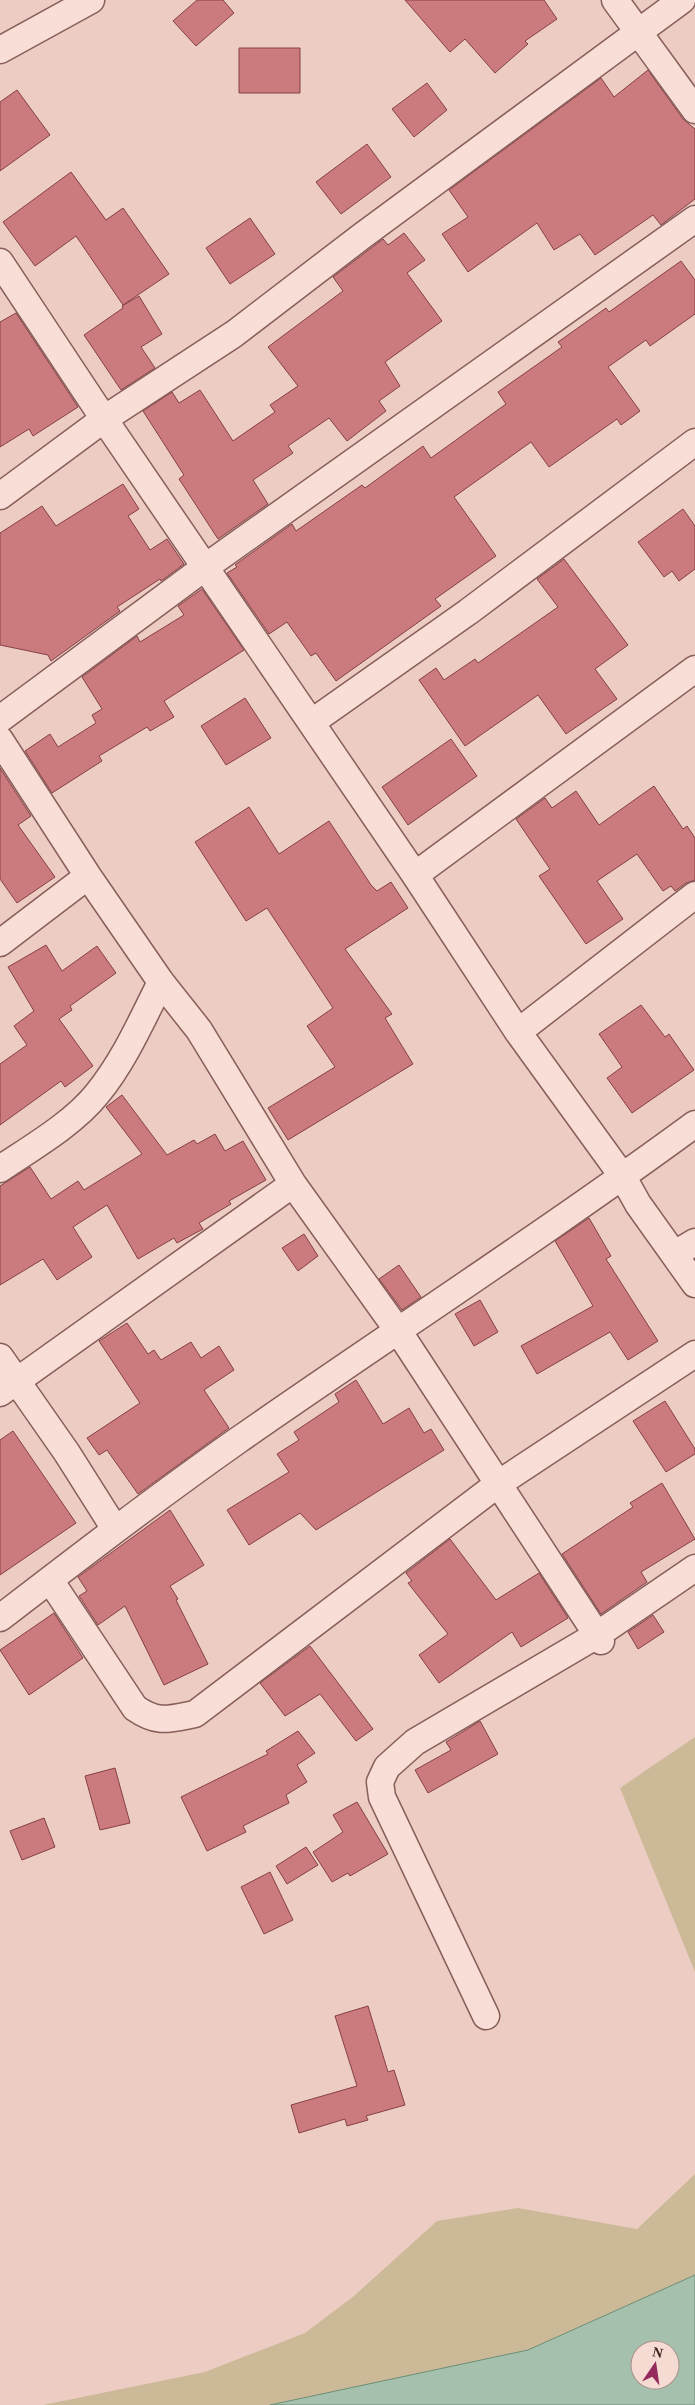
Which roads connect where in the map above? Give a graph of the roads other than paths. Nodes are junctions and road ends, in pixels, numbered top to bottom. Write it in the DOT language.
graph roads {
  1 [pos="91,0"];
  2 [pos="616,0"];
  3 [pos="682,0"];
  4 [pos="638,32"];
  5 [pos="0,50"];
  6 [pos="695,110"];
  7 [pos="695,219"];
  8 [pos="0,262"];
  9 [pos="104,420"];
  10 [pos="695,442"];
  11 [pos="0,496"];
  12 [pos="204,568"];
  13 [pos="695,670"];
  14 [pos="0,718"];
  15 [pos="312,722"];
  16 [pos="0,740"];
  17 [pos="415,874"];
  18 [pos="88,876"];
  19 [pos="695,895"];
  20 [pos="0,943"];
  21 [pos="161,982"];
  22 [pos="518,1032"];
  23 [pos="695,1124"];
  24 [pos="0,1169"];
  25 [pos="623,1177"];
  26 [pos="293,1184"];
  27 [pos="685,1248"];
  28 [pos="695,1284"];
  29 [pos="398,1332"];
  30 [pos="695,1354"];
  31 [pos="0,1357"];
  32 [pos="8,1387"];
  33 [pos="498,1484"];
  34 [pos="115,1529"];
  35 [pos="695,1568"];
  36 [pos="50,1580"];
  37 [pos="0,1618"];
  38 [pos="599,1638"];
  39 [pos="486,2016"];
  1 -- 5 [label="street"];
  2 -- 4 [label="street"];
  3 -- 4 [label="street"];
  4 -- 6 [label="street"];
  4 -- 9 [label="street"];
  7 -- 12 [label="street"];
  8 -- 9 [label="street"];
  9 -- 11 [label="street"];
  9 -- 12 [label="street"];
  10 -- 15 [label="street"];
  12 -- 14 [label="street"];
  12 -- 15 [label="street"];
  13 -- 17 [label="street"];
  15 -- 17 [label="street"];
  16 -- 18 [label="street"];
  17 -- 22 [label="street"];
  18 -- 20 [label="street"];
  18 -- 21 [label="street"];
  19 -- 22 [label="street"];
  21 -- 24 [label="street"];
  21 -- 26 [label="street"];
  22 -- 25 [label="street"];
  23 -- 25 [label="street"];
  25 -- 27 [label="street"];
  25 -- 29 [label="street"];
  26 -- 29 [label="street"];
  26 -- 32 [label="street"];
  27 -- 28 [label="street"];
  29 -- 33 [label="street"];
  29 -- 34 [label="street"];
  30 -- 33 [label="street"];
  31 -- 32 [label="street"];
  32 -- 34 [label="street"];
  33 -- 36 [label="street"];
  33 -- 38 [label="street"];
  34 -- 36 [label="street"];
  35 -- 38 [label="street"];
  36 -- 37 [label="street"];
  38 -- 39 [label="street"];
}
